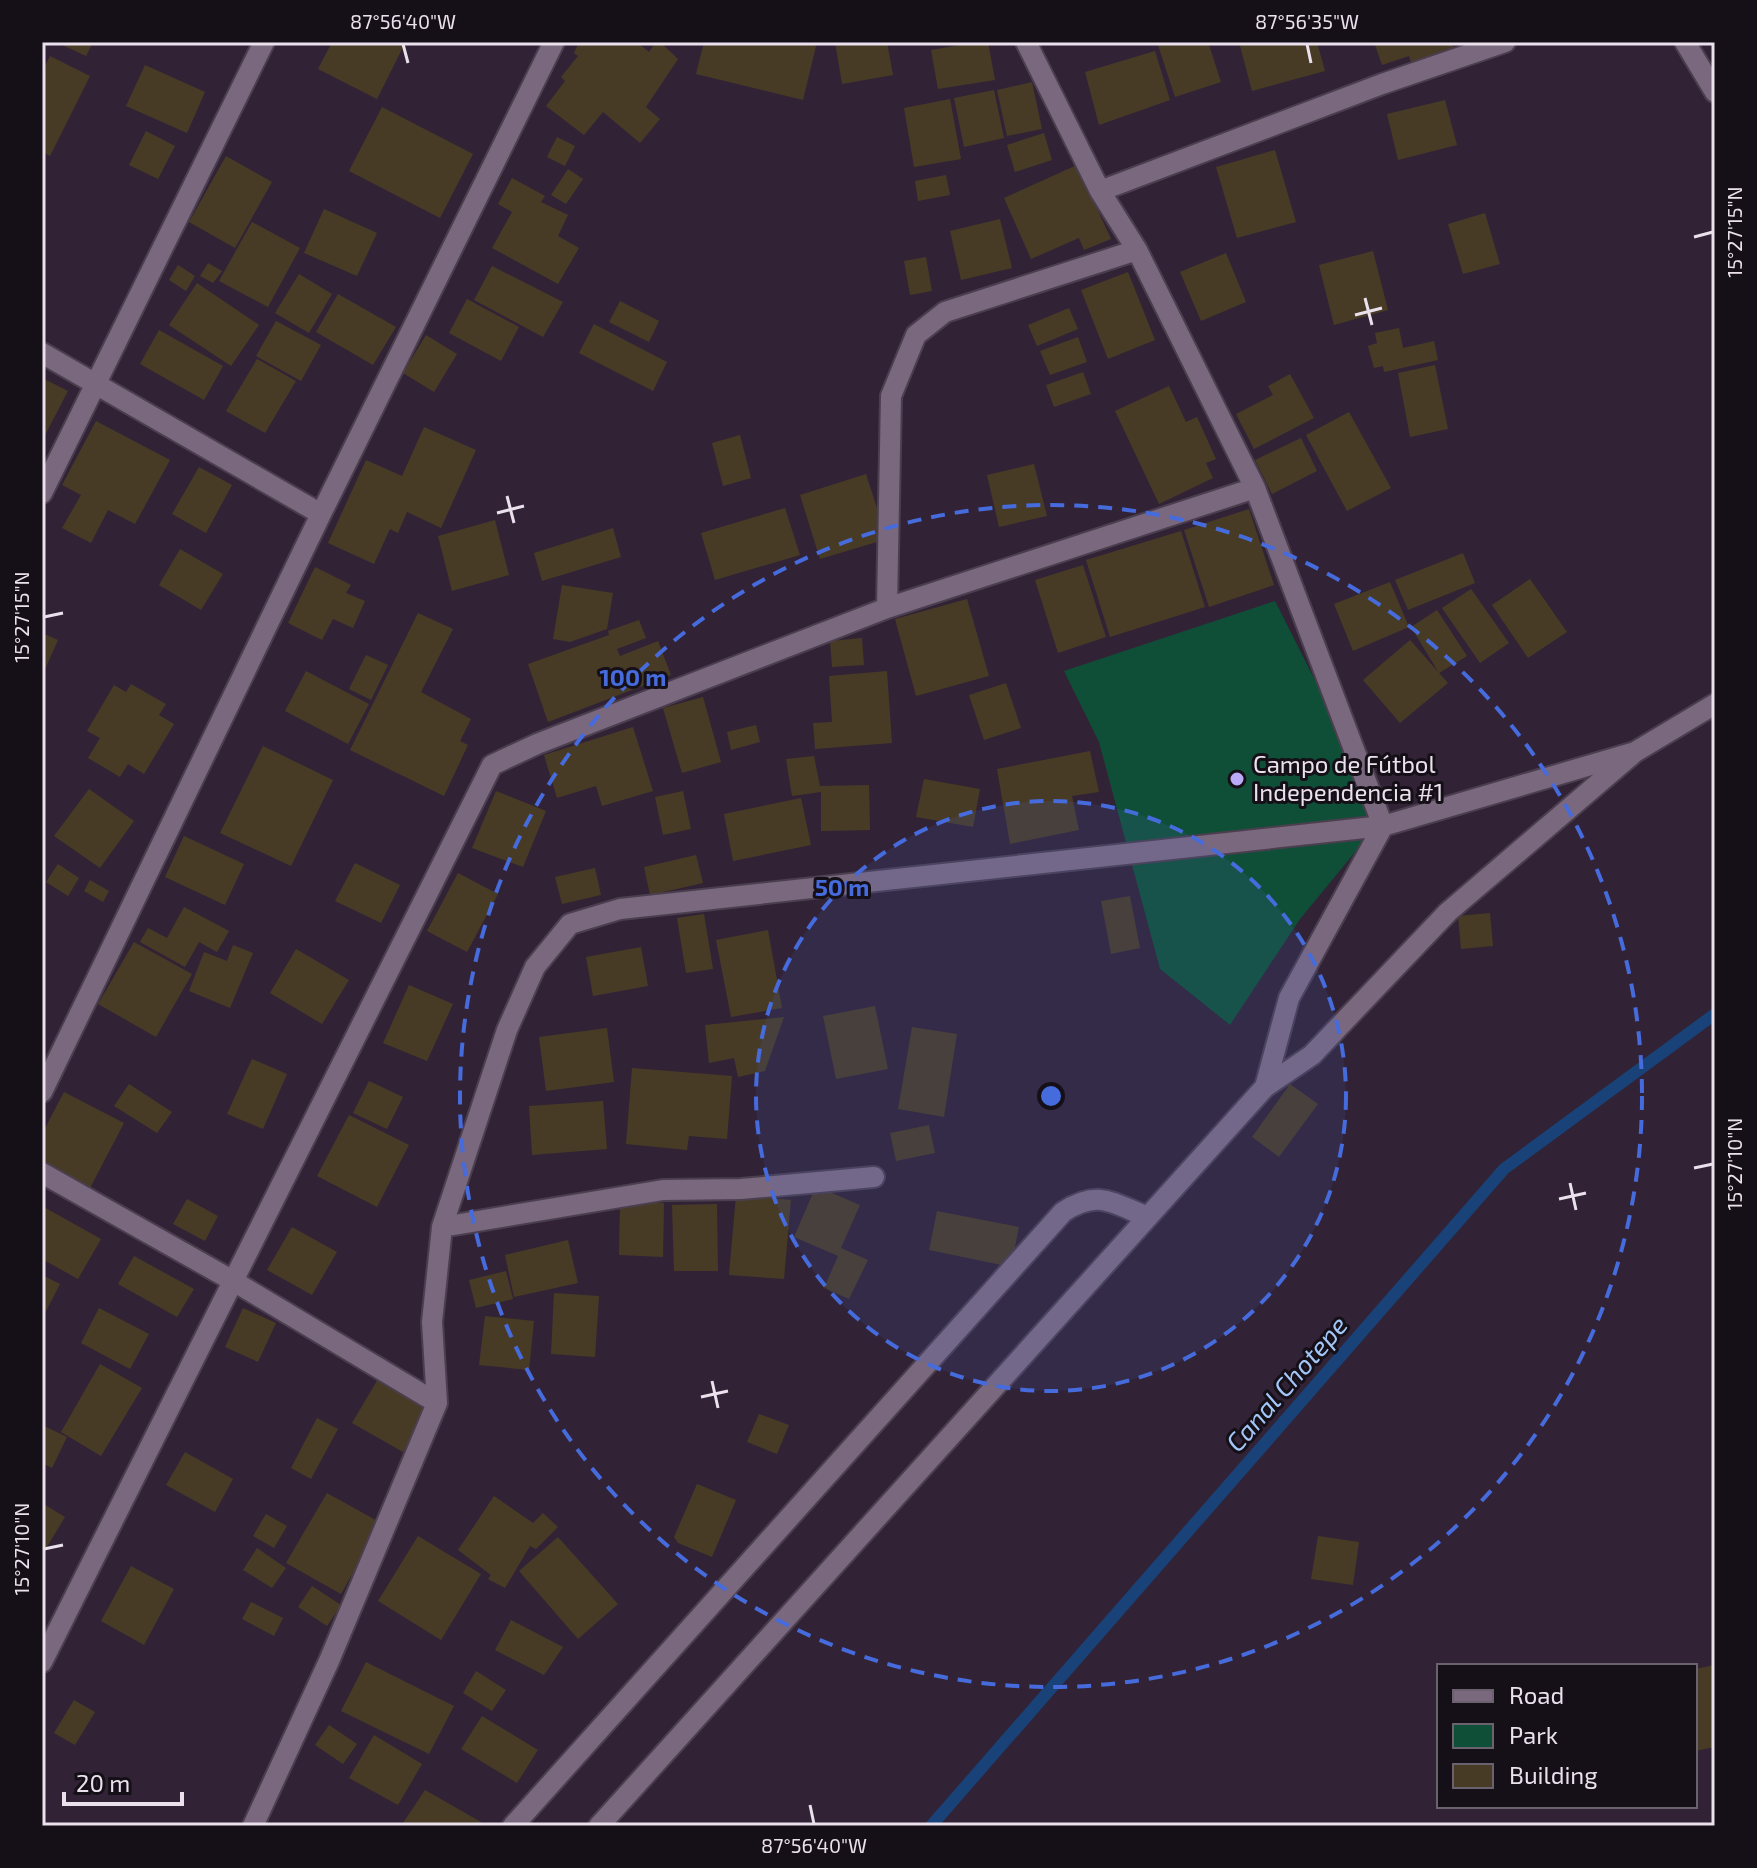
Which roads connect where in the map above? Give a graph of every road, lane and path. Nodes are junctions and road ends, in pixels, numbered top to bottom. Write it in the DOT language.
graph roads {
  1 [pos="264,42"];
  2 [pos="554,42"];
  3 [pos="1026,42"];
  4 [pos="1505,42"];
  5 [pos="1685,42"];
  6 [pos="1715,92"];
  7 [pos="1100,191"];
  8 [pos="1137,250"];
  9 [pos="42,353"];
  10 [pos="96,383"];
  11 [pos="1255,488"];
  12 [pos="42,493"];
  13 [pos="321,514"];
  14 [pos="887,608"];
  15 [pos="1715,704"];
  16 [pos="1635,752"];
  17 [pos="1383,826"];
  18 [pos="1265,1087"];
  19 [pos="42,1092"];
  20 [pos="42,1173"];
  21 [pos="874,1177"];
  22 [pos="1148,1217"];
  23 [pos="442,1227"];
  24 [pos="235,1282"];
  25 [pos="437,1403"];
  26 [pos="42,1662"];
  27 [pos="253,1826"];
  28 [pos="513,1826"];
  29 [pos="599,1826"];
  1 -- 10 [label="street"];
  2 -- 13 [label="street"];
  3 -- 7 [label="street"];
  4 -- 7 [label="street"];
  5 -- 6 [label="street"];
  7 -- 8 [label="street"];
  8 -- 11 [label="street"];
  8 -- 14 [label="street"];
  9 -- 10 [label="street"];
  10 -- 12 [label="street"];
  10 -- 13 [label="street"];
  11 -- 14 [label="street"];
  11 -- 17 [label="street"];
  13 -- 19 [label="street"];
  14 -- 24 [label="street"];
  15 -- 16 [label="street"];
  16 -- 17 [label="street"];
  16 -- 18 [label="street"];
  17 -- 18 [label="street"];
  17 -- 23 [label="street"];
  18 -- 22 [label="street"];
  20 -- 24 [label="street"];
  21 -- 23 [label="street"];
  22 -- 28 [label="street"];
  22 -- 29 [label="street"];
  23 -- 25 [label="street"];
  24 -- 25 [label="street"];
  24 -- 26 [label="street"];
  25 -- 27 [label="street"];
}
